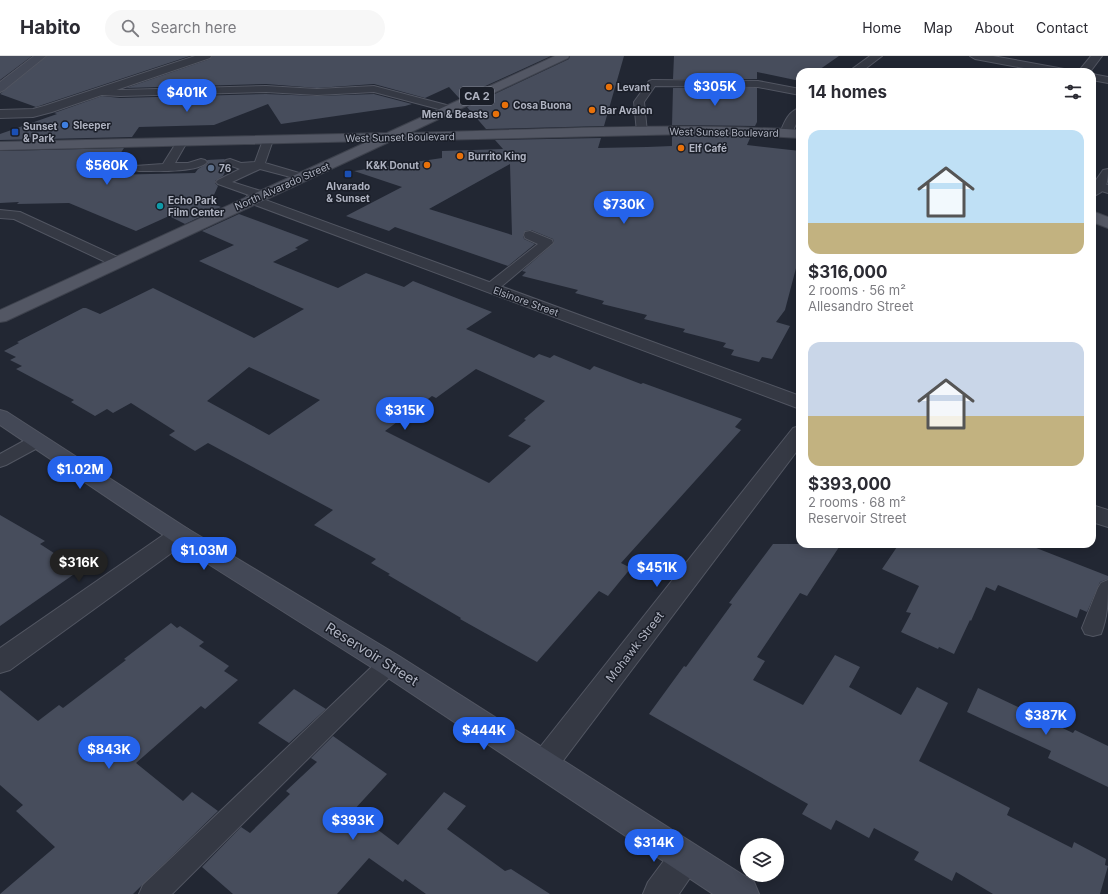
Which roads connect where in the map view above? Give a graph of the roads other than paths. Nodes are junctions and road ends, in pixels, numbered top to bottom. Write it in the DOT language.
graph roads {
  1 [pos="41,56"];
  2 [pos="206,56"];
  3 [pos="564,56"];
  4 [pos="877,56"];
  5 [pos="975,56"];
  6 [pos="1097,56"];
  7 [pos="860,68"];
  8 [pos="1042,68"];
  9 [pos="1087,68"];
  10 [pos="1096,78"];
  11 [pos="1108,80"];
  12 [pos="2,85"];
  13 [pos="796,91"];
  14 [pos="102,92"];
  15 [pos="450,109"];
  16 [pos="0,114"];
  17 [pos="796,116"];
  18 [pos="642,132"];
  19 [pos="786,133"];
  20 [pos="796,134"];
  21 [pos="391,137"];
  22 [pos="268,140"];
  23 [pos="182,142"];
  24 [pos="0,146"];
  25 [pos="259,165"];
  26 [pos="231,166"];
  27 [pos="167,167"];
  28 [pos="196,167"];
  29 [pos="139,168"];
  30 [pos="1108,173"];
  31 [pos="302,177"];
  32 [pos="1100,189"];
  33 [pos="256,197"];
  34 [pos="0,214"];
  35 [pos="1096,218"];
  36 [pos="1108,223"];
  37 [pos="530,235"];
  38 [pos="117,262"];
  39 [pos="491,288"];
  40 [pos="0,317"];
  41 [pos="796,402"];
  42 [pos="0,416"];
  43 [pos="796,438"];
  44 [pos="37,441"];
  45 [pos="0,462"];
  46 [pos="1096,515"];
  47 [pos="1108,520"];
  48 [pos="180,535"];
  49 [pos="1108,588"];
  50 [pos="1093,628"];
  51 [pos="0,662"];
  52 [pos="388,664"];
  53 [pos="543,765"];
  54 [pos="685,858"];
  55 [pos="153,894"];
  56 [pos="660,894"];
  57 [pos="742,894"];
  1 -- 12 [label="street"];
  2 -- 14 [label="street"];
  3 -- 15 [label="main road, North Alvarado Street / CA 2"];
  4 -- 7 [label="street"];
  5 -- 8 [label="street"];
  6 -- 9 [label="street"];
  10 -- 11 [label="street"];
  13 -- 18 [label="lane"];
  14 -- 15 [label="lane"];
  14 -- 16 [label="street"];
  15 -- 21 [label="main road, North Alvarado Street / CA 2"];
  17 -- 19 [label="street"];
  18 -- 19 [label="main road, West Sunset Boulevard"];
  18 -- 21 [label="main road, West Sunset Boulevard"];
  19 -- 20 [label="main road, West Sunset Boulevard"];
  21 -- 22 [label="main road, West Sunset Boulevard"];
  21 -- 31 [label="main road, North Alvarado Street / CA 2"];
  22 -- 23 [label="main road, West Sunset Boulevard"];
  22 -- 25 [label="lane"];
  23 -- 24 [label="main road, West Sunset Boulevard"];
  23 -- 27 [label="lane"];
  25 -- 26 [label="lane"];
  25 -- 31 [label="lane"];
  25 -- 33 [label="lane"];
  27 -- 28 [label="lane"];
  27 -- 29 [label="lane"];
  30 -- 32 [label="street"];
  31 -- 33 [label="main road, North Alvarado Street / CA 2"];
  33 -- 38 [label="main road, North Alvarado Street / CA 2"];
  33 -- 39 [label="street, Elsinore Street"];
  34 -- 38 [label="lane"];
  35 -- 36 [label="main road"];
  37 -- 39 [label="lane"];
  38 -- 40 [label="main road, North Alvarado Street / CA 2"];
  39 -- 41 [label="street, Elsinore Street"];
  42 -- 44 [label="street, Reservoir Street"];
  43 -- 53 [label="street, Mohawk Street"];
  44 -- 45 [label="lane"];
  44 -- 48 [label="street, Reservoir Street"];
  46 -- 47 [label="street"];
  48 -- 51 [label="street"];
  48 -- 52 [label="street, Reservoir Street"];
  49 -- 50 [label="lane"];
  52 -- 53 [label="street, Reservoir Street"];
  52 -- 55 [label="lane"];
  53 -- 54 [label="street, Reservoir Street"];
  54 -- 56 [label="street"];
  54 -- 57 [label="street, Reservoir Street"];
}
